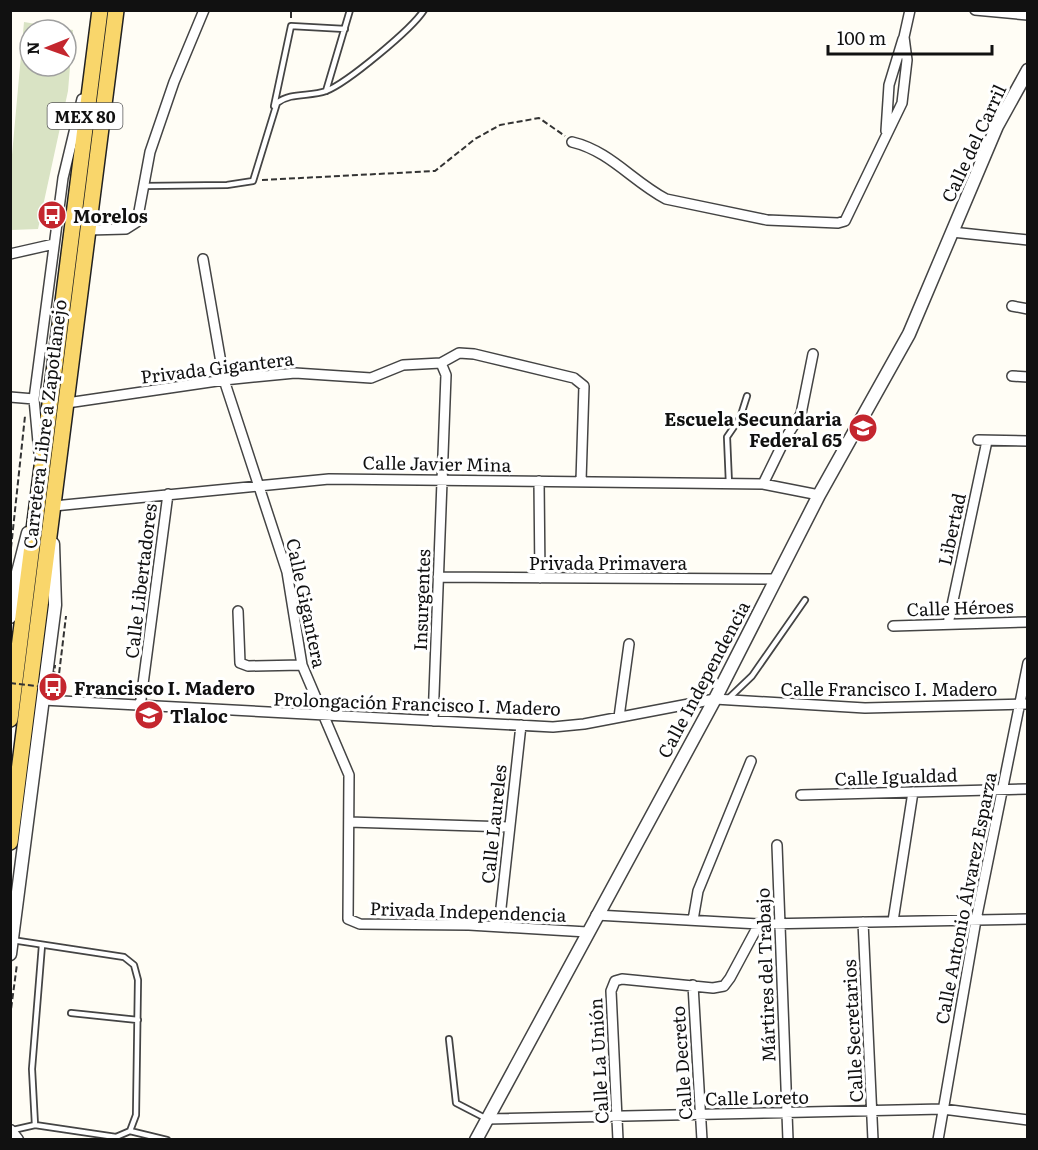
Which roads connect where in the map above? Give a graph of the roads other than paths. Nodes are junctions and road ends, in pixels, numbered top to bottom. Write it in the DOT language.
graph roads {
  1 [pos="100,10"];
  2 [pos="116,10"];
  3 [pos="204,10"];
  4 [pos="350,10"];
  5 [pos="424,10"];
  6 [pos="910,10"];
  7 [pos="975,10"];
  8 [pos="1028,15"];
  9 [pos="345,29"];
  10 [pos="904,37"];
  11 [pos="92,65"];
  12 [pos="1028,70"];
  13 [pos="326,91"];
  14 [pos="273,108"];
  15 [pos="885,133"];
  16 [pos="572,142"];
  17 [pos="144,186"];
  18 [pos="88,230"];
  19 [pos="952,232"];
  20 [pos="1028,240"];
  21 [pos="54,244"];
  22 [pos="10,254"];
  23 [pos="203,259"];
  24 [pos="1012,306"];
  25 [pos="1028,309"];
  26 [pos="813,354"];
  27 [pos="441,363"];
  28 [pos="1012,376"];
  29 [pos="1028,377"];
  30 [pos="224,380"];
  31 [pos="747,396"];
  32 [pos="10,397"];
  33 [pos="33,399"];
  34 [pos="67,403"];
  35 [pos="1028,441"];
  36 [pos="40,480"];
  37 [pos="442,480"];
  38 [pos="539,481"];
  39 [pos="581,481"];
  40 [pos="763,483"];
  41 [pos="729,484"];
  42 [pos="261,486"];
  43 [pos="168,494"];
  44 [pos="819,495"];
  45 [pos="53,513"];
  46 [pos="438,577"];
  47 [pos="540,578"];
  48 [pos="777,579"];
  49 [pos="805,600"];
  50 [pos="238,611"];
  51 [pos="10,617"];
  52 [pos="1028,622"];
  53 [pos="948,624"];
  54 [pos="894,626"];
  55 [pos="629,644"];
  56 [pos="1028,663"];
  57 [pos="302,666"];
  58 [pos="721,699"];
  59 [pos="43,700"];
  60 [pos="1023,704"];
  61 [pos="140,707"];
  62 [pos="322,716"];
  63 [pos="619,717"];
  64 [pos="10,719"];
  65 [pos="433,721"];
  66 [pos="520,725"];
  67 [pos="751,761"];
  68 [pos="1002,789"];
  69 [pos="1028,789"];
  70 [pos="913,792"];
  71 [pos="801,795"];
  72 [pos="349,822"];
  73 [pos="508,827"];
  74 [pos="10,842"];
  75 [pos="777,845"];
  76 [pos="596,915"];
  77 [pos="348,919"];
  78 [pos="1028,919"];
  79 [pos="693,920"];
  80 [pos="976,920"];
  81 [pos="893,921"];
  82 [pos="863,922"];
  83 [pos="780,923"];
  84 [pos="759,924"];
  85 [pos="499,926"];
  86 [pos="587,932"];
  87 [pos="12,940"];
  88 [pos="42,945"];
  89 [pos="10,954"];
  90 [pos="693,985"];
  91 [pos="71,1013"];
  92 [pos="138,1020"];
  93 [pos="449,1039"];
  94 [pos="943,1109"];
  95 [pos="872,1111"];
  96 [pos="787,1113"];
  97 [pos="701,1114"];
  98 [pos="617,1116"];
  99 [pos="487,1119"];
  100 [pos="1028,1120"];
  101 [pos="35,1125"];
  102 [pos="10,1131"];
  103 [pos="130,1131"];
  104 [pos="17,1140"];
  105 [pos="167,1140"];
  106 [pos="476,1140"];
  107 [pos="618,1140"];
  108 [pos="702,1140"];
  109 [pos="788,1140"];
  110 [pos="873,1140"];
  111 [pos="938,1140"];
  1 -- 11 [label="main road, Carretera Libre a Zapotlanejo / MEX 80"];
  2 -- 18 [label="main road, Carretera Libre a Zapotlanejo / MEX 80"];
  3 -- 17 [label="street"];
  4 -- 9 [label="lane"];
  5 -- 13 [label="lane"];
  6 -- 10 [label="street"];
  7 -- 8 [label="street"];
  9 -- 13 [label="lane"];
  9 -- 14 [label="lane"];
  10 -- 15 [label="street"];
  10 -- 15 [label="street"];
  11 -- 21 [label="street"];
  11 -- 36 [label="main road, Carretera Libre a Zapotlanejo / MEX 80"];
  12 -- 19 [label="street, Calle del Carril"];
  13 -- 14 [label="lane"];
  14 -- 17 [label="lane"];
  15 -- 16 [label="street"];
  17 -- 18 [label="street"];
  18 -- 34 [label="main road, Carretera Libre a Zapotlanejo / MEX 80"];
  19 -- 20 [label="street"];
  19 -- 44 [label="street, Calle Independencia"];
  21 -- 22 [label="street"];
  21 -- 33 [label="street"];
  23 -- 30 [label="street, Calle Gigantera"];
  24 -- 25 [label="street"];
  26 -- 40 [label="street"];
  27 -- 30 [label="street, Privada Gigantera"];
  27 -- 37 [label="street, Insurgentes"];
  27 -- 39 [label="street, Privada Gigantera"];
  28 -- 29 [label="street"];
  30 -- 34 [label="street, Privada Gigantera"];
  30 -- 42 [label="street, Calle Gigantera"];
  31 -- 41 [label="lane"];
  32 -- 33 [label="street"];
  33 -- 36 [label="street"];
  34 -- 45 [label="main road, Carretera Libre a Zapotlanejo / MEX 80"];
  35 -- 53 [label="street, Libertad"];
  36 -- 51 [label="street"];
  36 -- 64 [label="main road, Carretera Libre a Zapotlanejo / MEX 80"];
  37 -- 38 [label="street, Calle Javier Mina"];
  37 -- 42 [label="street, Calle Javier Mina"];
  37 -- 46 [label="street, Insurgentes"];
  38 -- 39 [label="street, Calle Javier Mina"];
  38 -- 47 [label="street"];
  39 -- 41 [label="street, Calle Javier Mina"];
  40 -- 41 [label="street, Calle Javier Mina"];
  40 -- 44 [label="street, Calle Javier Mina"];
  42 -- 43 [label="street, Calle Javier Mina"];
  42 -- 57 [label="street, Calle Gigantera"];
  43 -- 45 [label="street, Calle Javier Mina"];
  43 -- 61 [label="street, Calle Libertadores"];
  44 -- 48 [label="street, Calle Independencia"];
  45 -- 59 [label="street"];
  45 -- 74 [label="main road, Carretera Libre a Zapotlanejo / MEX 80"];
  46 -- 47 [label="street, Privada Primavera"];
  46 -- 65 [label="street, Insurgentes"];
  47 -- 48 [label="street, Privada Primavera"];
  48 -- 58 [label="street, Calle Independencia"];
  49 -- 58 [label="lane"];
  50 -- 57 [label="street"];
  52 -- 53 [label="street, Calle Héroes"];
  53 -- 54 [label="street, Calle Héroes"];
  55 -- 63 [label="street"];
  56 -- 60 [label="street, Calle Antonio Álvarez Esparza"];
  57 -- 62 [label="street, Calle Gigantera"];
  58 -- 60 [label="street, Calle Francisco I. Madero"];
  58 -- 63 [label="street, Prolongación Francisco I. Madero"];
  58 -- 76 [label="street, Calle Independencia"];
  59 -- 61 [label="street, Prolongación Francisco I. Madero"];
  59 -- 87 [label="street"];
  60 -- 68 [label="street, Calle Antonio Álvarez Esparza"];
  61 -- 62 [label="street, Prolongación Francisco I. Madero"];
  62 -- 65 [label="street, Prolongación Francisco I. Madero"];
  62 -- 72 [label="street, Calle Gigantera"];
  63 -- 66 [label="street, Prolongación Francisco I. Madero"];
  65 -- 66 [label="street, Prolongación Francisco I. Madero"];
  66 -- 73 [label="street, Calle Laureles"];
  67 -- 79 [label="street"];
  68 -- 69 [label="street, Calle Igualdad"];
  68 -- 70 [label="street, Calle Igualdad"];
  68 -- 80 [label="street, Calle Antonio Álvarez Esparza"];
  70 -- 71 [label="street, Calle Igualdad"];
  70 -- 81 [label="street"];
  72 -- 73 [label="street"];
  72 -- 77 [label="street, Calle Gigantera"];
  73 -- 85 [label="street, Calle Laureles"];
  75 -- 83 [label="street, Mártires del Trabajo"];
  76 -- 79 [label="street"];
  76 -- 86 [label="street, Calle Independencia"];
  77 -- 85 [label="street, Privada Independencia"];
  78 -- 80 [label="street"];
  79 -- 84 [label="street"];
  80 -- 81 [label="street"];
  80 -- 94 [label="street, Calle Antonio Álvarez Esparza"];
  81 -- 82 [label="street"];
  82 -- 83 [label="street"];
  82 -- 95 [label="street, Calle Secretarios"];
  83 -- 84 [label="street"];
  83 -- 96 [label="street, Mártires del Trabajo"];
  84 -- 90 [label="street"];
  85 -- 86 [label="street, Privada Independencia"];
  86 -- 99 [label="street, Calle Independencia"];
  87 -- 88 [label="lane"];
  87 -- 89 [label="street"];
  88 -- 92 [label="lane"];
  88 -- 101 [label="lane"];
  90 -- 97 [label="street, Calle Decreto"];
  90 -- 98 [label="street, Calle La Unión"];
  91 -- 92 [label="lane"];
  92 -- 103 [label="lane"];
  93 -- 99 [label="lane"];
  94 -- 95 [label="street, Calle Loreto"];
  94 -- 100 [label="street, Calle Loreto"];
  94 -- 111 [label="street, Calle Antonio Álvarez Esparza"];
  95 -- 96 [label="street, Calle Loreto"];
  95 -- 110 [label="street, Calle Secretarios"];
  96 -- 97 [label="street, Calle Loreto"];
  96 -- 109 [label="street, Mártires del Trabajo"];
  97 -- 98 [label="street, Calle Loreto"];
  97 -- 108 [label="street, Calle Decreto"];
  98 -- 99 [label="street, Calle Loreto"];
  98 -- 107 [label="street, Calle La Unión"];
  99 -- 106 [label="street, Calle Independencia"];
  101 -- 102 [label="lane"];
  101 -- 103 [label="lane"];
  102 -- 104 [label="street"];
  103 -- 105 [label="lane"];
}
